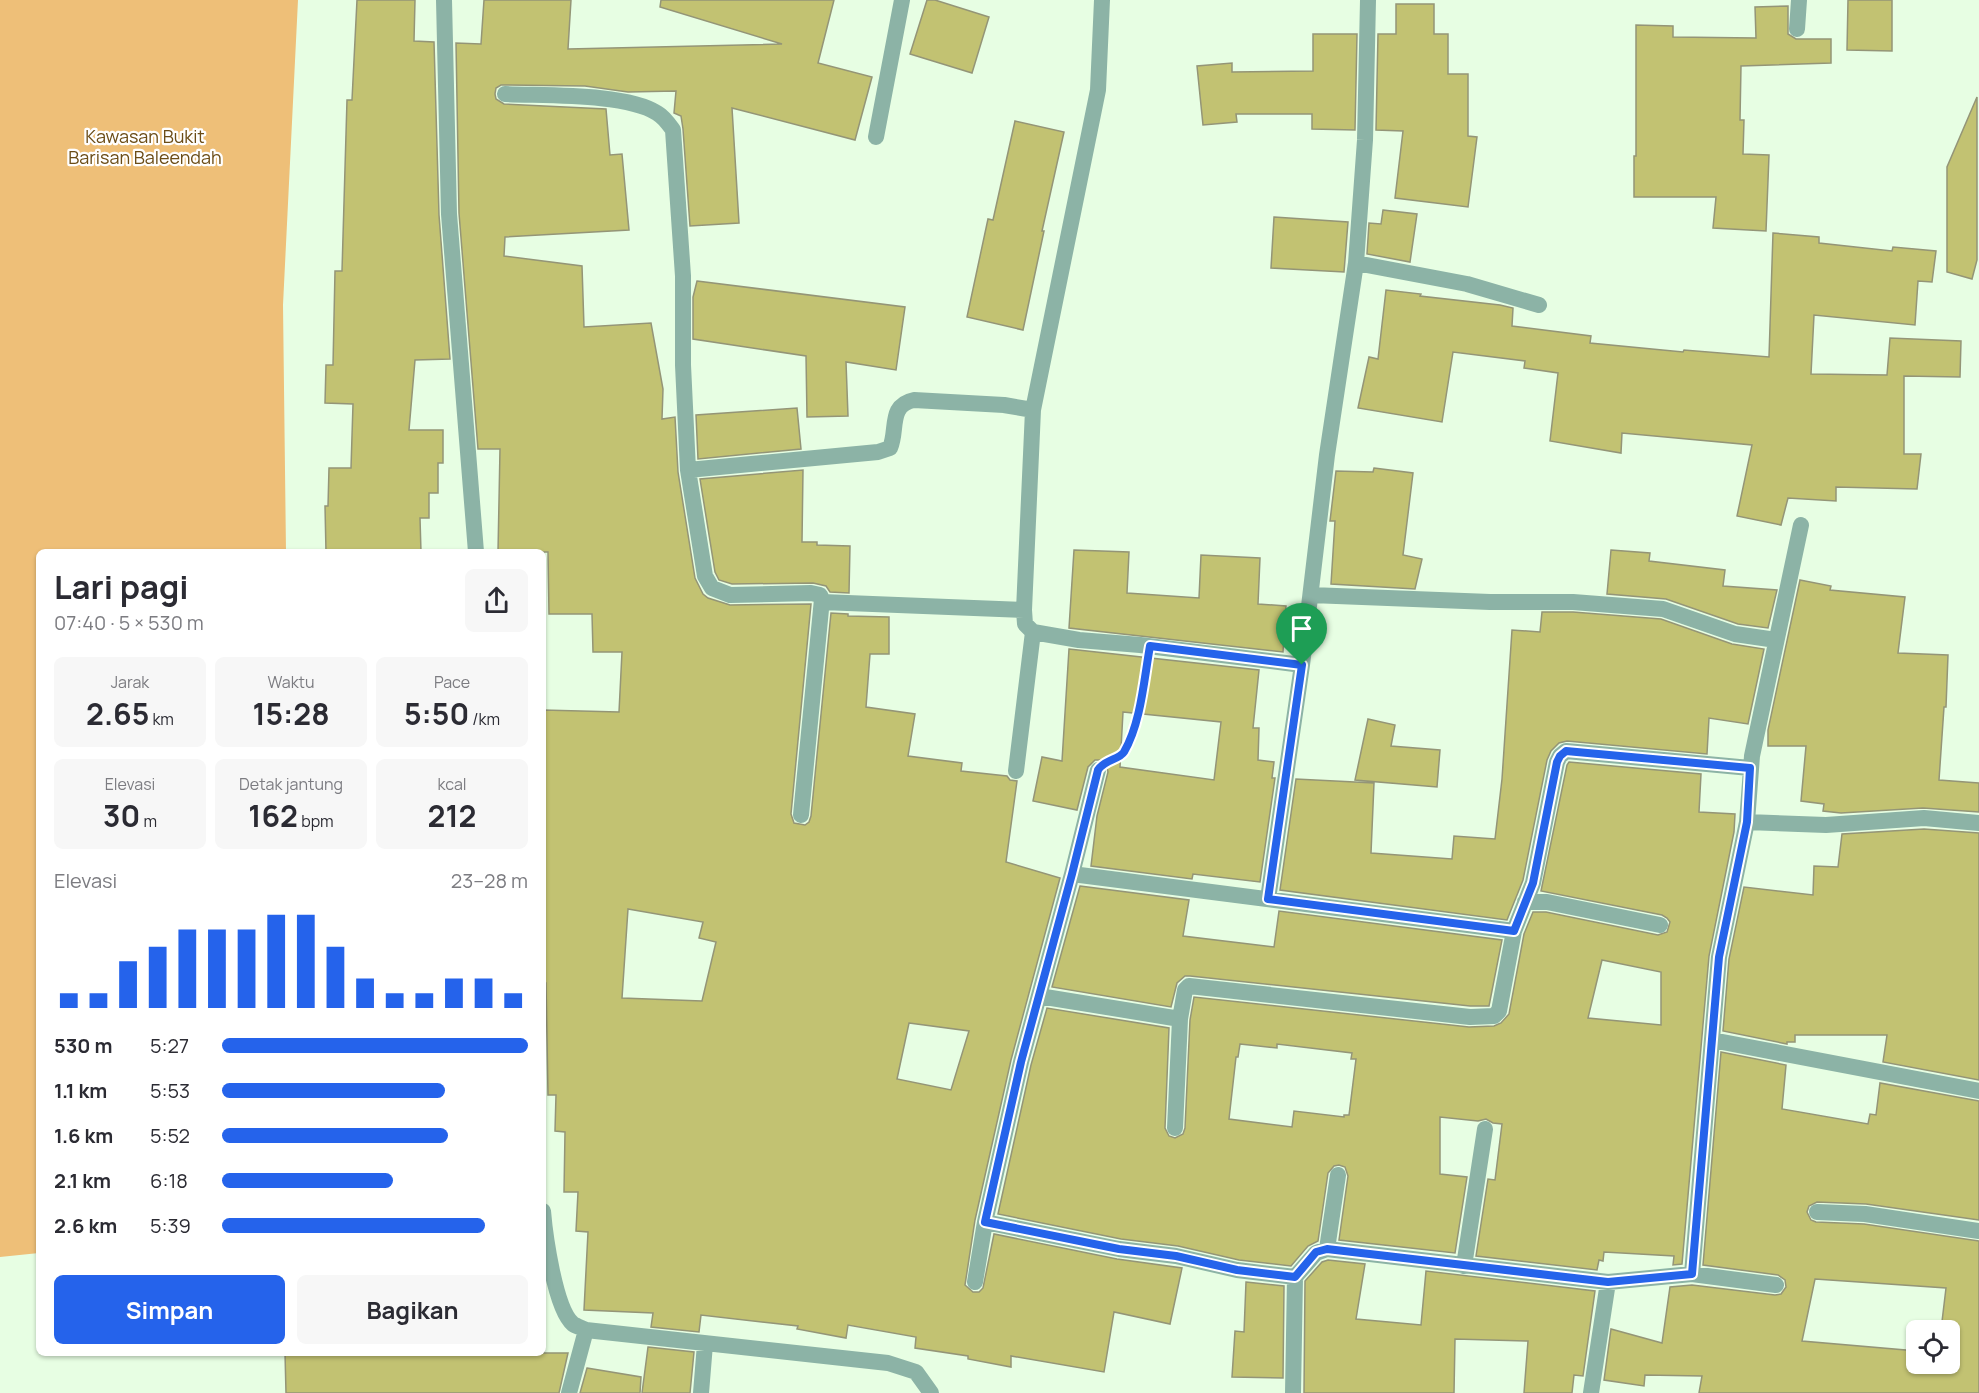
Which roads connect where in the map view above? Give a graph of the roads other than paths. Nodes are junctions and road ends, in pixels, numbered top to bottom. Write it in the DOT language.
graph roads {
  1 [pos="444,0"];
  2 [pos="902,0"];
  3 [pos="1102,0"];
  4 [pos="1368,0"];
  5 [pos="1799,0"];
  6 [pos="1797,29"];
  7 [pos="505,94"];
  8 [pos="876,137"];
  9 [pos="1356,263"];
  10 [pos="1539,305"];
  11 [pos="1033,410"];
  12 [pos="688,470"];
  13 [pos="1801,525"];
  14 [pos="476,549"];
  15 [pos="1311,595"];
  16 [pos="822,602"];
  17 [pos="1024,610"];
  18 [pos="1033,632"];
  19 [pos="1776,640"];
  20 [pos="1302,665"];
  21 [pos="1750,768"];
  22 [pos="1098,770"];
  23 [pos="1016,771"];
  24 [pos="801,815"];
  25 [pos="1747,822"];
  26 [pos="1979,823"];
  27 [pos="1072,874"];
  28 [pos="1268,899"];
  29 [pos="1525,902"];
  30 [pos="1660,925"];
  31 [pos="1514,931"];
  32 [pos="1039,996"];
  33 [pos="1180,1019"];
  34 [pos="1712,1040"];
  35 [pos="1979,1091"];
  36 [pos="1175,1128"];
  37 [pos="1485,1129"];
  38 [pos="1338,1175"];
  39 [pos="1817,1212"];
  40 [pos="985,1222"];
  41 [pos="1979,1231"];
  42 [pos="546,1243"];
  43 [pos="1327,1249"];
  44 [pos="1464,1266"];
  45 [pos="1692,1274"];
  46 [pos="1295,1277"];
  47 [pos="975,1282"];
  48 [pos="1608,1282"];
  49 [pos="1776,1285"];
  50 [pos="586,1330"];
  51 [pos="705,1344"];
  52 [pos="569,1393"];
  53 [pos="701,1393"];
  54 [pos="932,1393"];
  55 [pos="1293,1393"];
  56 [pos="1591,1393"];
  1 -- 14 [label="street"];
  2 -- 8 [label="street"];
  3 -- 11 [label="street"];
  4 -- 9 [label="street"];
  5 -- 6 [label="street"];
  7 -- 12 [label="street"];
  9 -- 10 [label="street"];
  9 -- 15 [label="street"];
  11 -- 12 [label="street"];
  11 -- 17 [label="street"];
  12 -- 16 [label="street"];
  13 -- 19 [label="street"];
  15 -- 19 [label="street"];
  15 -- 20 [label="street"];
  16 -- 17 [label="street"];
  16 -- 24 [label="street"];
  17 -- 18 [label="street"];
  18 -- 20 [label="street"];
  18 -- 23 [label="street"];
  19 -- 21 [label="street"];
  20 -- 28 [label="street"];
  21 -- 25 [label="street"];
  21 -- 29 [label="street"];
  22 -- 27 [label="street"];
  25 -- 26 [label="street"];
  25 -- 34 [label="street"];
  27 -- 28 [label="street"];
  27 -- 32 [label="street"];
  28 -- 31 [label="street"];
  29 -- 30 [label="street"];
  29 -- 31 [label="street"];
  31 -- 33 [label="street"];
  32 -- 33 [label="street"];
  32 -- 40 [label="street"];
  33 -- 36 [label="street"];
  34 -- 35 [label="street"];
  34 -- 45 [label="street"];
  37 -- 44 [label="street"];
  38 -- 43 [label="street"];
  39 -- 41 [label="street"];
  40 -- 46 [label="street"];
  40 -- 47 [label="street"];
  42 -- 50 [label="street"];
  43 -- 44 [label="street"];
  43 -- 46 [label="street"];
  44 -- 48 [label="street"];
  45 -- 48 [label="street"];
  45 -- 49 [label="street"];
  46 -- 55 [label="street"];
  48 -- 56 [label="street"];
  50 -- 51 [label="street"];
  50 -- 52 [label="street"];
  51 -- 53 [label="street"];
  51 -- 54 [label="street"];
}
